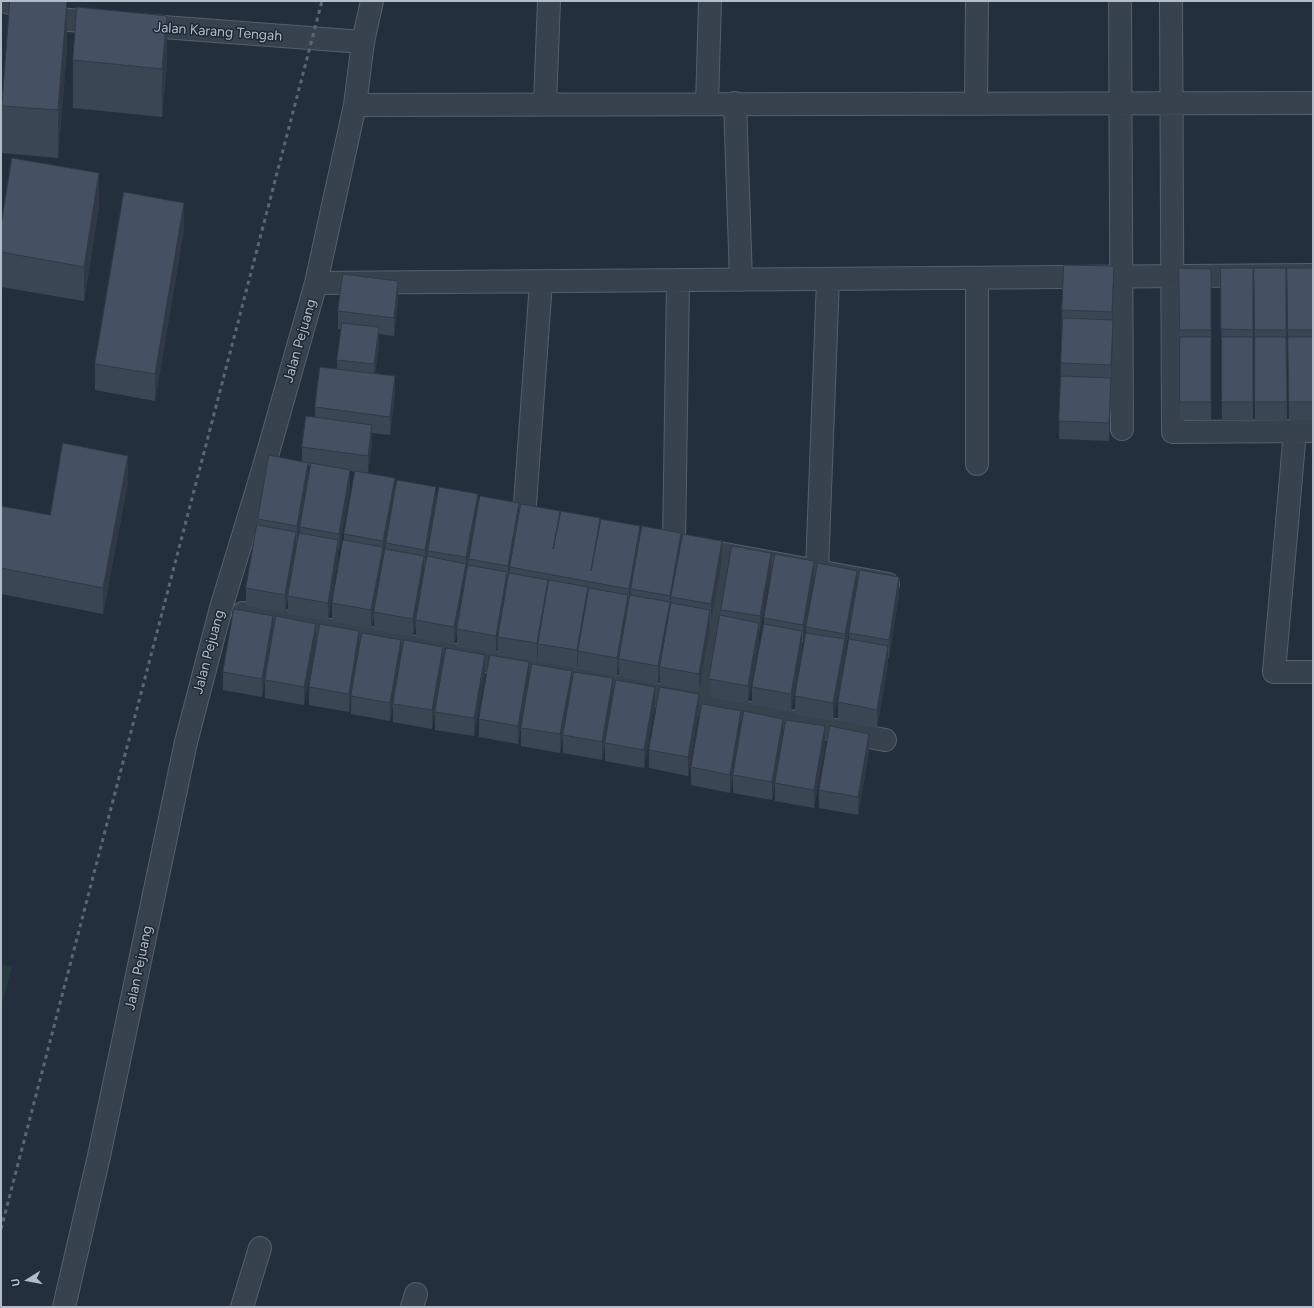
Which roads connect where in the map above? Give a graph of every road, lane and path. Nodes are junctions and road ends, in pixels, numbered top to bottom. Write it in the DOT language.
graph roads {
  1 [pos="4,1"];
  2 [pos="372,1"];
  3 [pos="549,1"];
  4 [pos="710,1"];
  5 [pos="977,1"];
  6 [pos="1120,1"];
  7 [pos="1171,1"];
  8 [pos="363,42"];
  9 [pos="736,103"];
  10 [pos="1120,103"];
  11 [pos="1171,103"];
  12 [pos="1313,103"];
  13 [pos="545,104"];
  14 [pos="708,104"];
  15 [pos="976,104"];
  16 [pos="355,105"];
  17 [pos="1313,275"];
  18 [pos="1121,277"];
  19 [pos="1172,277"];
  20 [pos="977,278"];
  21 [pos="828,279"];
  22 [pos="678,280"];
  23 [pos="741,280"];
  24 [pos="541,282"];
  25 [pos="316,284"];
  26 [pos="1122,429"];
  27 [pos="1304,431"];
  28 [pos="978,464"];
  29 [pos="501,513"];
  30 [pos="524,518"];
  31 [pos="546,522"];
  32 [pos="651,540"];
  33 [pos="674,545"];
  34 [pos="730,555"];
  35 [pos="817,570"];
  36 [pos="894,585"];
  37 [pos="221,608"];
  38 [pos="1313,672"];
  39 [pos="700,703"];
  40 [pos="885,740"];
  41 [pos="260,1248"];
  42 [pos="66,1306"];
  43 [pos="242,1307"];
  1 -- 8 [label="street, Jalan Karang Tengah"];
  2 -- 8 [label="street, Jalan Pejuang"];
  3 -- 13 [label="street"];
  4 -- 14 [label="street"];
  5 -- 15 [label="street"];
  6 -- 10 [label="street"];
  7 -- 11 [label="street"];
  8 -- 16 [label="street, Jalan Pejuang"];
  9 -- 14 [label="street"];
  9 -- 15 [label="street"];
  9 -- 23 [label="street"];
  10 -- 11 [label="street"];
  10 -- 15 [label="street"];
  10 -- 18 [label="street"];
  11 -- 12 [label="street"];
  11 -- 19 [label="street"];
  13 -- 14 [label="street"];
  13 -- 16 [label="street"];
  16 -- 25 [label="street, Jalan Pejuang"];
  17 -- 19 [label="street"];
  18 -- 19 [label="street"];
  18 -- 20 [label="street"];
  18 -- 26 [label="street"];
  19 -- 27 [label="street"];
  20 -- 21 [label="street"];
  20 -- 28 [label="street"];
  21 -- 23 [label="street"];
  21 -- 35 [label="street"];
  22 -- 23 [label="street"];
  22 -- 24 [label="street"];
  22 -- 33 [label="street"];
  24 -- 25 [label="street"];
  24 -- 30 [label="street"];
  25 -- 37 [label="street, Jalan Pejuang"];
  27 -- 38 [label="street"];
  29 -- 30 [label="street"];
  30 -- 31 [label="street"];
  32 -- 33 [label="street"];
  33 -- 34 [label="street"];
  34 -- 35 [label="street"];
  34 -- 39 [label="street"];
  35 -- 36 [label="street"];
  37 -- 39 [label="street"];
  37 -- 42 [label="street, Jalan Pejuang"];
  39 -- 40 [label="street"];
  41 -- 43 [label="street"];
}
